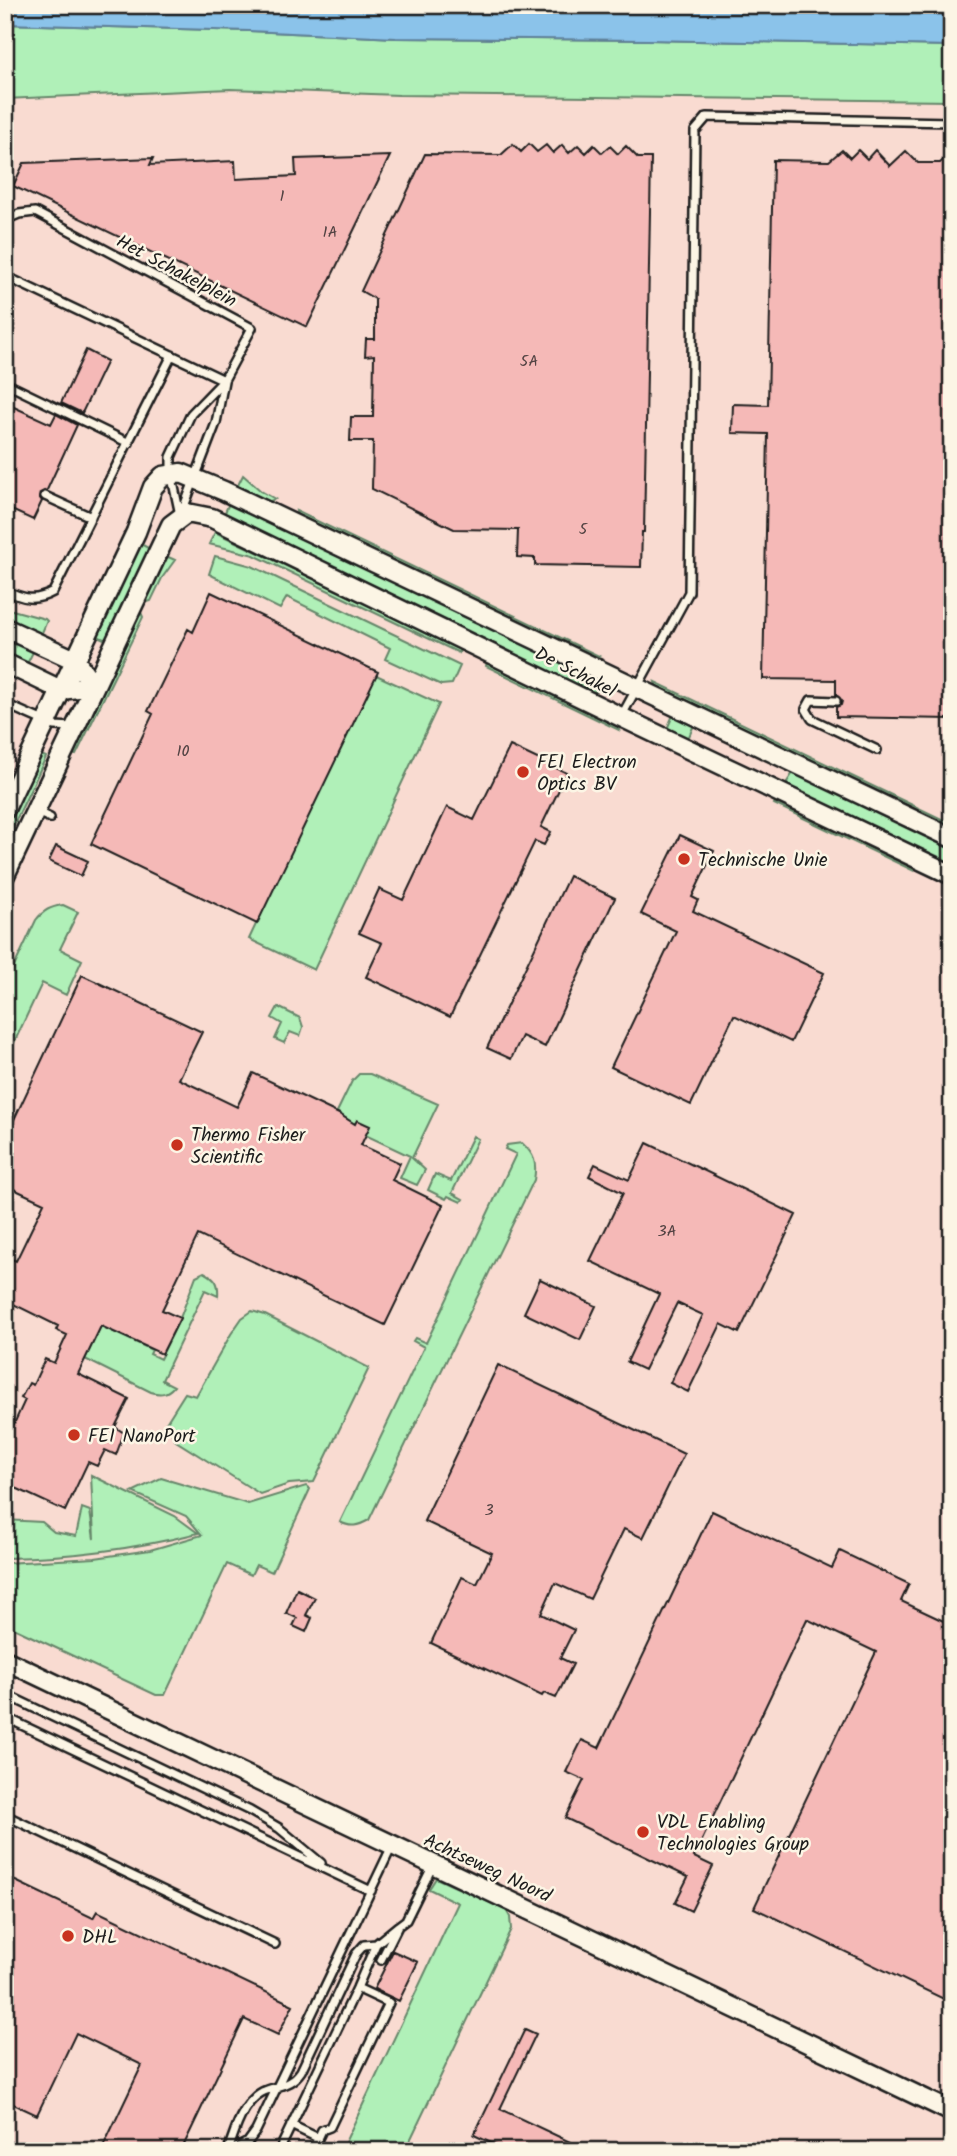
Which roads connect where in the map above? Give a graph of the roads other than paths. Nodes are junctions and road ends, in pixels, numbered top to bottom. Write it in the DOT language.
graph roads {
  1 [pos="952,122"];
  2 [pos="5,220"];
  3 [pos="5,276"];
  4 [pos="173,355"];
  5 [pos="224,380"];
  6 [pos="5,383"];
  7 [pos="128,443"];
  8 [pos="171,473"];
  9 [pos="194,477"];
  10 [pos="45,496"];
  11 [pos="180,516"];
  12 [pos="91,517"];
  13 [pos="5,590"];
  14 [pos="5,628"];
  15 [pos="75,660"];
  16 [pos="5,663"];
  17 [pos="94,686"];
  18 [pos="637,687"];
  19 [pos="61,690"];
  20 [pos="836,701"];
  21 [pos="5,704"];
  22 [pos="621,717"];
  23 [pos="45,722"];
  24 [pos="76,727"];
  25 [pos="877,750"];
  26 [pos="5,809"];
  27 [pos="952,838"];
  28 [pos="5,874"];
  29 [pos="952,875"];
  30 [pos="5,1661"];
  31 [pos="5,1695"];
  32 [pos="5,1717"];
  33 [pos="5,1815"];
  34 [pos="393,1845"];
  35 [pos="433,1864"];
  36 [pos="332,1872"];
  37 [pos="370,1891"];
  38 [pos="398,1926"];
  39 [pos="275,1944"];
  40 [pos="376,1944"];
  41 [pos="382,1960"];
  42 [pos="357,1988"];
  43 [pos="277,2088"];
  44 [pos="952,2112"];
  45 [pos="291,2125"];
  46 [pos="318,2138"];
  47 [pos="229,2151"];
  48 [pos="279,2151"];
  49 [pos="317,2151"];
  1 -- 18 [label="lane"];
  2 -- 5 [label="lane, Het Schakelplein"];
  3 -- 4 [label="lane"];
  4 -- 5 [label="lane"];
  4 -- 7 [label="lane"];
  5 -- 8 [label="lane"];
  5 -- 9 [label="lane"];
  6 -- 7 [label="lane"];
  7 -- 12 [label="lane"];
  8 -- 9 [label="street, De Schakel"];
  8 -- 11 [label="lane"];
  8 -- 15 [label="street"];
  9 -- 11 [label="lane"];
  9 -- 18 [label="street, De Schakel"];
  10 -- 12 [label="lane"];
  11 -- 17 [label="street"];
  11 -- 22 [label="street, De Schakel"];
  12 -- 13 [label="lane"];
  14 -- 15 [label="street"];
  15 -- 17 [label="street"];
  15 -- 19 [label="street"];
  16 -- 19 [label="street"];
  17 -- 19 [label="street"];
  17 -- 24 [label="street"];
  18 -- 22 [label="lane"];
  18 -- 27 [label="street, De Schakel"];
  19 -- 23 [label="street"];
  20 -- 25 [label="lane"];
  21 -- 23 [label="lane"];
  22 -- 29 [label="street, De Schakel"];
  23 -- 24 [label="lane"];
  23 -- 26 [label="street"];
  24 -- 28 [label="street"];
  30 -- 34 [label="street, Achtseweg Noord"];
  31 -- 36 [label="lane"];
  32 -- 36 [label="lane"];
  33 -- 39 [label="lane"];
  34 -- 35 [label="street, Achtseweg Noord"];
  34 -- 37 [label="lane"];
  35 -- 38 [label="lane"];
  35 -- 44 [label="street, Achtseweg Noord"];
  36 -- 37 [label="lane"];
  37 -- 43 [label="lane"];
  38 -- 40 [label="lane"];
  38 -- 41 [label="lane"];
  40 -- 42 [label="lane"];
  40 -- 43 [label="lane"];
  42 -- 45 [label="lane"];
  42 -- 46 [label="lane"];
  43 -- 47 [label="lane"];
  43 -- 47 [label="lane"];
  45 -- 46 [label="lane"];
  45 -- 48 [label="lane"];
  46 -- 49 [label="lane"];
}
